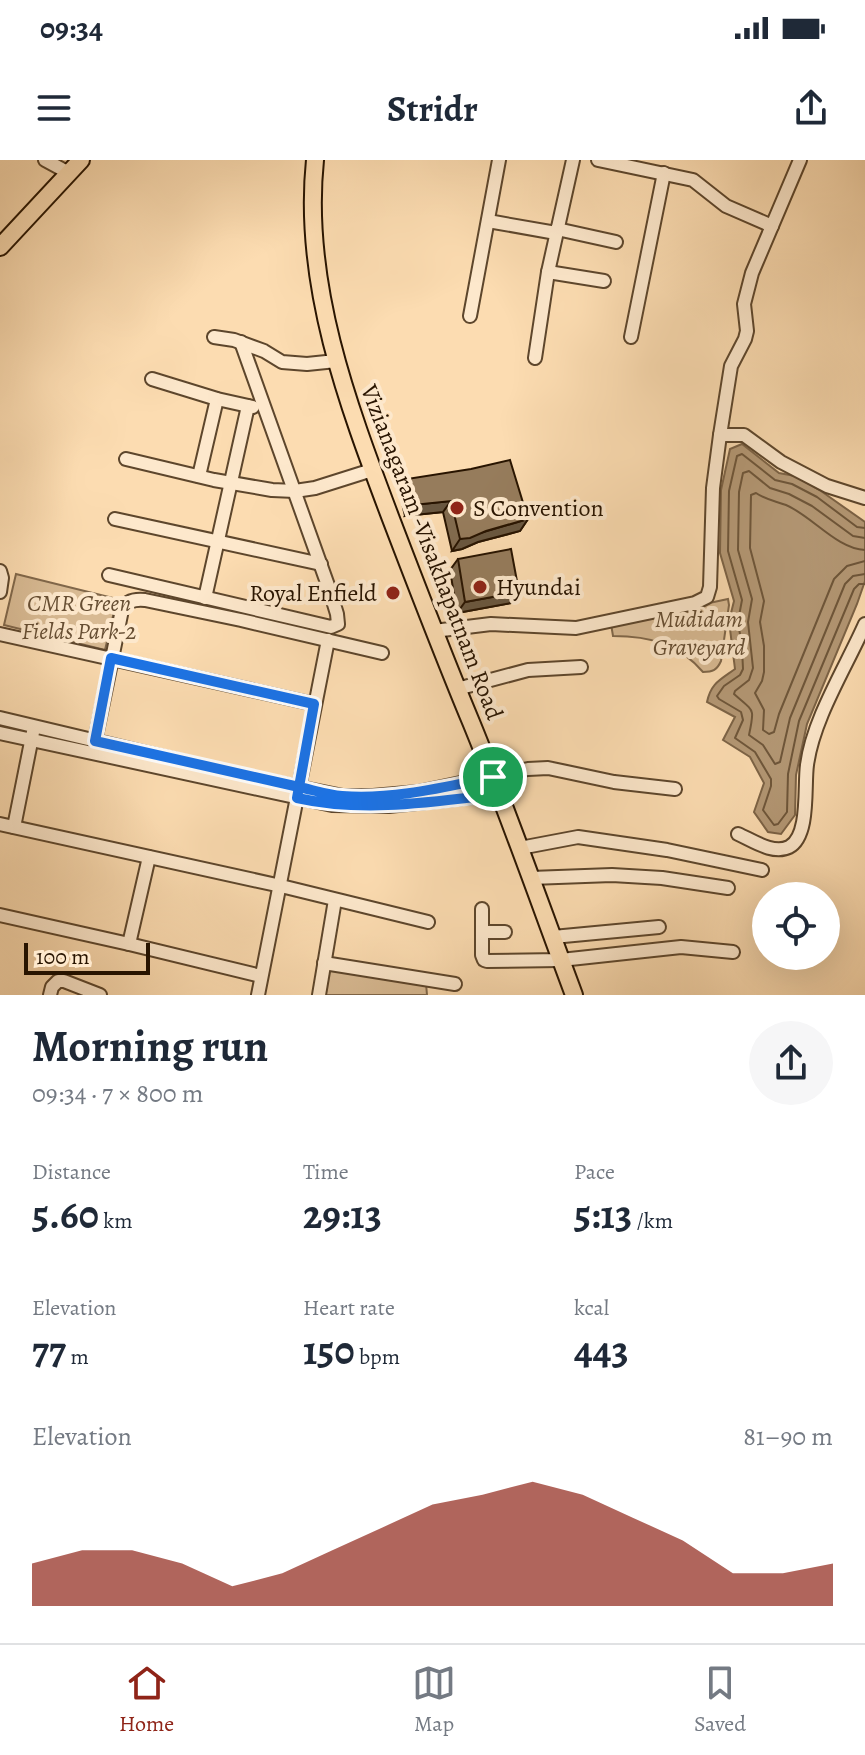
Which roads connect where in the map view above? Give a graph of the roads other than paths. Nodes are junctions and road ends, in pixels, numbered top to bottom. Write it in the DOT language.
graph roads {
  1 [pos="45,160"];
  2 [pos="81,160"];
  3 [pos="315,160"];
  4 [pos="499,160"];
  5 [pos="573,160"];
  6 [pos="598,160"];
  7 [pos="800,160"];
  8 [pos="69,173"];
  9 [pos="664,173"];
  10 [pos="488,221"];
  11 [pos="772,226"];
  12 [pos="557,231"];
  13 [pos="616,242"];
  14 [pos="0,247"];
  15 [pos="548,272"];
  16 [pos="604,281"];
  17 [pos="470,316"];
  18 [pos="214,337"];
  19 [pos="631,337"];
  20 [pos="241,342"];
  21 [pos="535,358"];
  22 [pos="336,361"];
  23 [pos="152,379"];
  24 [pos="217,399"];
  25 [pos="248,406"];
  26 [pos="264,409"];
  27 [pos="720,435"];
  28 [pos="126,459"];
  29 [pos="372,470"];
  30 [pos="199,476"];
  31 [pos="231,483"];
  32 [pos="295,491"];
  33 [pos="865,498"];
  34 [pos="115,519"];
  35 [pos="217,542"];
  36 [pos="321,564"];
  37 [pos="0,571"];
  38 [pos="109,575"];
  39 [pos="0,592"];
  40 [pos="205,598"];
  41 [pos="865,624"];
  42 [pos="434,631"];
  43 [pos="0,634"];
  44 [pos="328,640"];
  45 [pos="382,653"];
  46 [pos="111,658"];
  47 [pos="581,667"];
  48 [pos="457,689"];
  49 [pos="314,704"];
  50 [pos="0,718"];
  51 [pos="34,726"];
  52 [pos="0,733"];
  53 [pos="31,740"];
  54 [pos="95,741"];
  55 [pos="493,777"];
  56 [pos="675,789"];
  57 [pos="298,793"];
  58 [pos="500,794"];
  59 [pos="0,824"];
  60 [pos="14,827"];
  61 [pos="738,834"];
  62 [pos="520,848"];
  63 [pos="149,857"];
  64 [pos="762,870"];
  65 [pos="531,878"];
  66 [pos="281,886"];
  67 [pos="728,888"];
  68 [pos="335,900"];
  69 [pos="482,909"];
  70 [pos="0,915"];
  71 [pos="428,922"];
  72 [pos="659,927"];
  73 [pos="482,932"];
  74 [pos="505,932"];
  75 [pos="553,937"];
  76 [pos="129,944"];
  77 [pos="733,952"];
  78 [pos="561,960"];
  79 [pos="324,963"];
  80 [pos="261,976"];
  81 [pos="455,984"];
  82 [pos="569,994"];
  83 [pos="50,995"];
  84 [pos="100,995"];
  85 [pos="258,995"];
  86 [pos="319,995"];
  1 -- 8 [label="street"];
  2 -- 8 [label="main road"];
  3 -- 22 [label="main road, Vizianagaram -Visakhapatnam Road"];
  4 -- 10 [label="street"];
  5 -- 12 [label="street"];
  6 -- 9 [label="street"];
  7 -- 11 [label="street"];
  8 -- 14 [label="main road"];
  9 -- 11 [label="street"];
  9 -- 19 [label="street"];
  10 -- 12 [label="street"];
  10 -- 17 [label="street"];
  11 -- 27 [label="street"];
  12 -- 13 [label="street"];
  12 -- 15 [label="street"];
  15 -- 16 [label="street"];
  15 -- 21 [label="street"];
  18 -- 20 [label="street"];
  20 -- 22 [label="street"];
  20 -- 26 [label="street"];
  22 -- 29 [label="main road, Vizianagaram -Visakhapatnam Road"];
  23 -- 24 [label="street"];
  24 -- 25 [label="street"];
  24 -- 30 [label="street"];
  25 -- 26 [label="street"];
  25 -- 31 [label="street"];
  26 -- 32 [label="street"];
  27 -- 33 [label="street"];
  27 -- 42 [label="street"];
  28 -- 30 [label="street"];
  29 -- 32 [label="street"];
  29 -- 42 [label="main road, Vizianagaram -Visakhapatnam Road"];
  30 -- 31 [label="street"];
  31 -- 32 [label="street"];
  31 -- 35 [label="street"];
  32 -- 36 [label="street"];
  34 -- 35 [label="street"];
  35 -- 36 [label="street"];
  35 -- 40 [label="street"];
  36 -- 40 [label="street"];
  37 -- 39 [label="street"];
  38 -- 40 [label="street"];
  41 -- 61 [label="street"];
  42 -- 48 [label="main road, Vizianagaram -Visakhapatnam Road"];
  43 -- 46 [label="street"];
  44 -- 45 [label="street"];
  44 -- 46 [label="street"];
  44 -- 49 [label="street"];
  46 -- 49 [label="street"];
  46 -- 54 [label="street"];
  47 -- 48 [label="street"];
  48 -- 55 [label="main road, Vizianagaram -Visakhapatnam Road"];
  49 -- 57 [label="street"];
  50 -- 51 [label="street"];
  51 -- 53 [label="street"];
  51 -- 54 [label="street"];
  52 -- 53 [label="street"];
  53 -- 57 [label="street"];
  53 -- 60 [label="street"];
  54 -- 57 [label="street"];
  55 -- 56 [label="street"];
  55 -- 57 [label="street"];
  55 -- 58 [label="main road, Vizianagaram -Visakhapatnam Road"];
  57 -- 58 [label="street"];
  57 -- 66 [label="street"];
  58 -- 62 [label="main road, Vizianagaram -Visakhapatnam Road"];
  59 -- 60 [label="street"];
  60 -- 63 [label="street"];
  62 -- 64 [label="street"];
  62 -- 65 [label="main road, Vizianagaram -Visakhapatnam Road"];
  63 -- 66 [label="street"];
  63 -- 76 [label="street"];
  65 -- 67 [label="street"];
  65 -- 75 [label="main road, Vizianagaram -Visakhapatnam Road"];
  66 -- 68 [label="street"];
  66 -- 80 [label="street"];
  68 -- 71 [label="street"];
  68 -- 79 [label="street"];
  69 -- 73 [label="street"];
  70 -- 76 [label="street"];
  72 -- 75 [label="street"];
  73 -- 74 [label="street"];
  73 -- 78 [label="street"];
  75 -- 78 [label="main road, Vizianagaram -Visakhapatnam Road"];
  76 -- 80 [label="street"];
  77 -- 78 [label="street"];
  78 -- 82 [label="main road, Vizianagaram -Visakhapatnam Road"];
  79 -- 81 [label="street"];
  79 -- 86 [label="street"];
  80 -- 85 [label="street"];
  83 -- 84 [label="street"];
}
